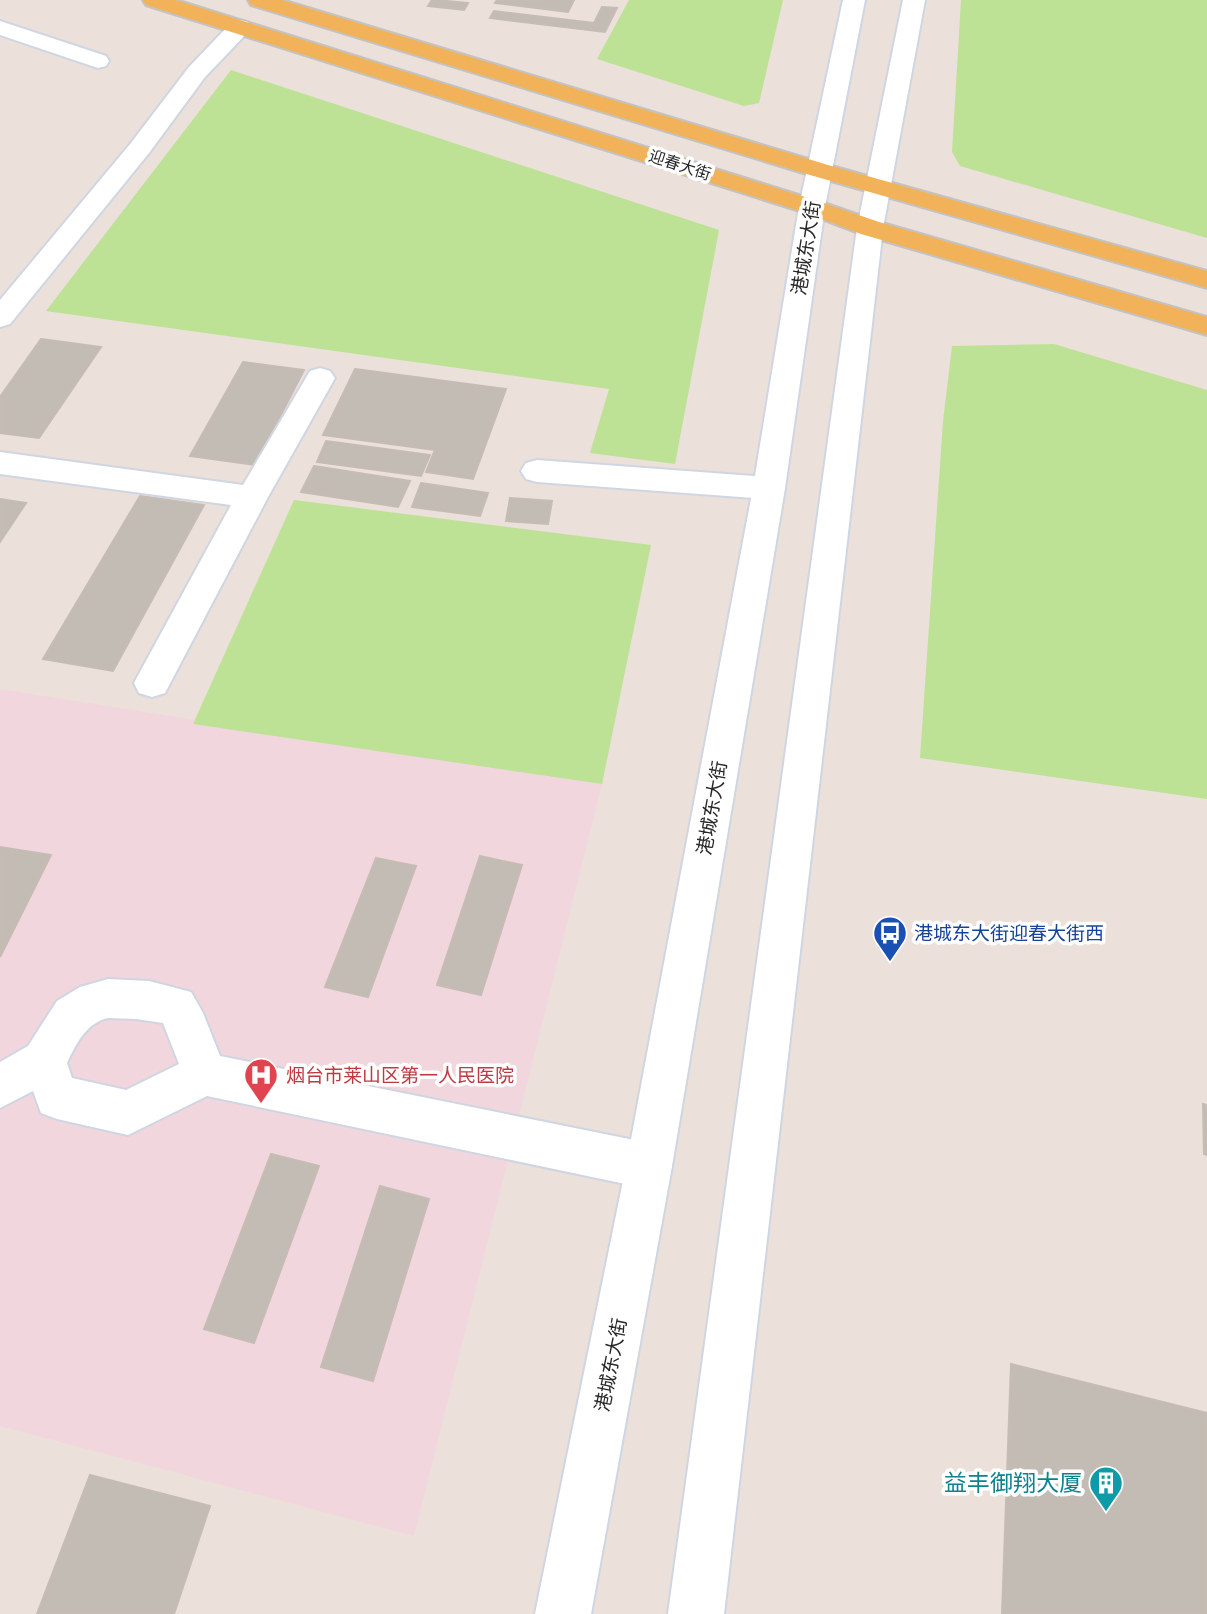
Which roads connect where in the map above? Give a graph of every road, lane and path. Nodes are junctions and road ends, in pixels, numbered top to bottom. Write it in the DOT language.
graph roads {
  1 [pos="154,0"];
  2 [pos="259,0"];
  3 [pos="854,0"];
  4 [pos="914,0"];
  5 [pos="240,27"];
  6 [pos="0,29"];
  7 [pos="98,61"];
  8 [pos="876,186"];
  9 [pos="816,188"];
  10 [pos="870,228"];
  11 [pos="1207,280"];
  12 [pos="0,318"];
  13 [pos="1207,326"];
  14 [pos="320,378"];
  15 [pos="0,463"];
  16 [pos="537,471"];
  17 [pos="769,488"];
  18 [pos="252,497"];
  19 [pos="152,683"];
  20 [pos="44,1061"];
  21 [pos="205,1074"];
  22 [pos="0,1086"];
  23 [pos="649,1166"];
  24 [pos="562,1614"];
  25 [pos="696,1614"];
  1 -- 5 [label="main road, 迎春大街"];
  2 -- 9 [label="main road, 迎春大街"];
  3 -- 9 [label="main road, 港城东大街"];
  4 -- 8 [label="main road"];
  5 -- 9 [label="main road, 迎春大街"];
  5 -- 12 [label="main road"];
  6 -- 7 [label="main road"];
  8 -- 9 [label="main road, 迎春大街"];
  8 -- 10 [label="main road"];
  8 -- 11 [label="main road, 迎春大街"];
  9 -- 10 [label="main road, 迎春大街"];
  9 -- 17 [label="main road, 港城东大街"];
  10 -- 13 [label="main road, 迎春大街"];
  10 -- 25 [label="main road"];
  14 -- 18 [label="main road"];
  15 -- 18 [label="main road"];
  16 -- 17 [label="main road"];
  17 -- 23 [label="main road, 港城东大街"];
  18 -- 19 [label="main road"];
  20 -- 21 [label="main road"];
  20 -- 21 [label="main road"];
  20 -- 22 [label="main road"];
  21 -- 23 [label="main road"];
  23 -- 24 [label="main road, 港城东大街"];
}
